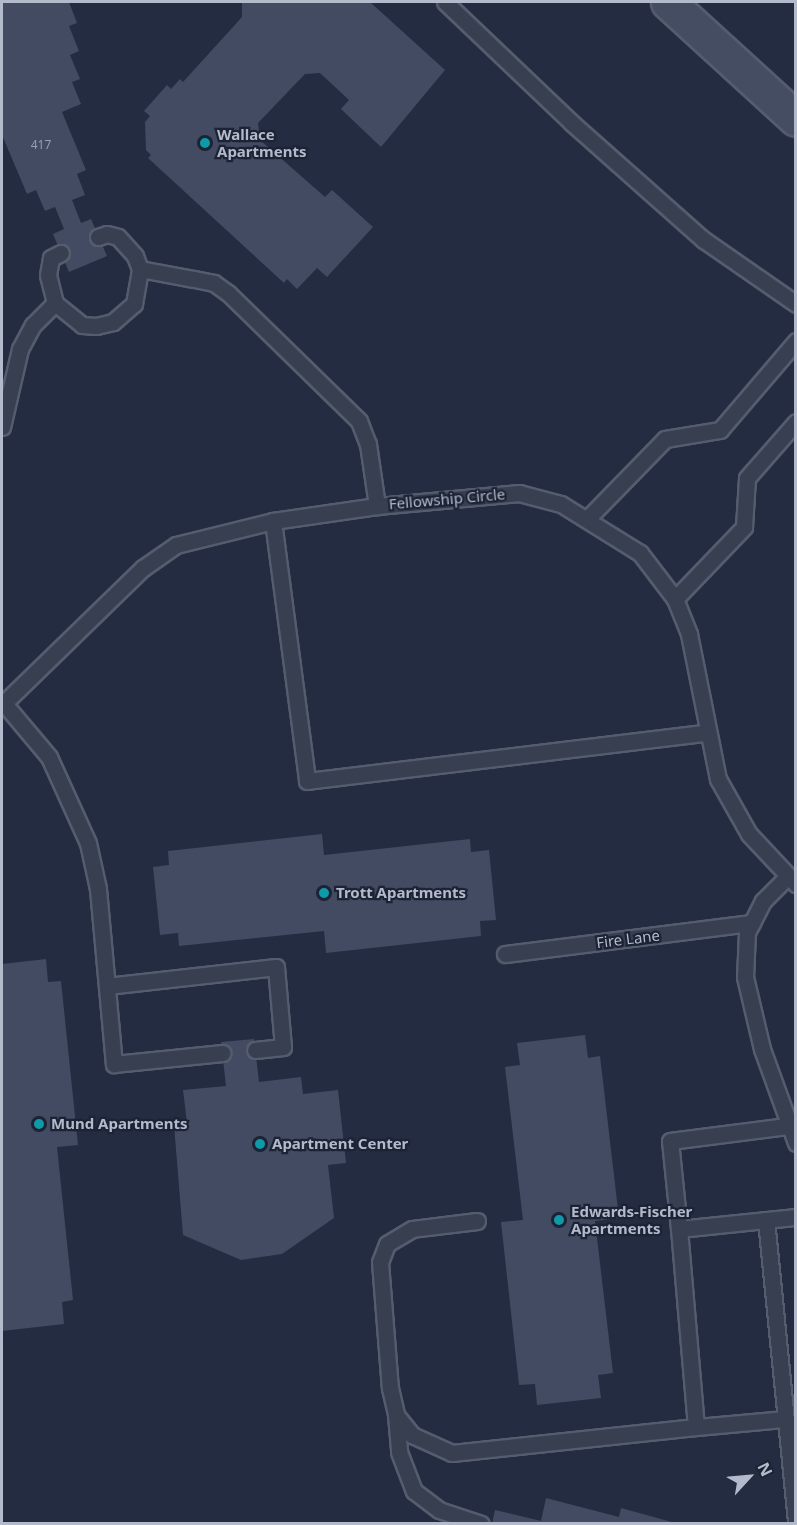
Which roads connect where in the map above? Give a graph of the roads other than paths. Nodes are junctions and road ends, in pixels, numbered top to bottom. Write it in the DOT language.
graph roads {
  1 [pos="445,2"];
  2 [pos="668,2"];
  3 [pos="795,118"];
  4 [pos="99,237"];
  5 [pos="61,253"];
  6 [pos="140,269"];
  7 [pos="56,303"];
  8 [pos="795,304"];
  9 [pos="795,341"];
  10 [pos="795,422"];
  11 [pos="2,427"];
  12 [pos="377,506"];
  13 [pos="588,518"];
  14 [pos="273,521"];
  15 [pos="675,599"];
  16 [pos="2,704"];
  17 [pos="706,733"];
  18 [pos="791,881"];
  19 [pos="752,923"];
  20 [pos="505,954"];
  21 [pos="107,986"];
  22 [pos="255,1050"];
  23 [pos="222,1053"];
  24 [pos="787,1126"];
  25 [pos="795,1143"];
  26 [pos="795,1217"];
  27 [pos="766,1220"];
  28 [pos="477,1221"];
  29 [pos="679,1229"];
  30 [pos="396,1415"];
  31 [pos="784,1419"];
  32 [pos="696,1427"];
  33 [pos="795,1521"];
  34 [pos="482,1524"];
  1 -- 8 [label="lane"];
  2 -- 3 [label="street"];
  4 -- 6 [label="lane"];
  5 -- 7 [label="lane"];
  6 -- 7 [label="lane"];
  6 -- 12 [label="lane"];
  7 -- 11 [label="lane"];
  9 -- 13 [label="lane"];
  10 -- 15 [label="lane"];
  12 -- 13 [label="lane, Fellowship Circle"];
  12 -- 14 [label="lane, Fellowship Circle"];
  13 -- 15 [label="lane, Fellowship Circle"];
  14 -- 16 [label="lane, Fellowship Circle"];
  14 -- 17 [label="lane"];
  15 -- 17 [label="lane, Fellowship Circle"];
  16 -- 21 [label="lane"];
  17 -- 18 [label="lane, Fellowship Circle"];
  18 -- 19 [label="lane"];
  19 -- 20 [label="lane, Fire Lane"];
  19 -- 24 [label="lane"];
  21 -- 22 [label="lane"];
  21 -- 23 [label="lane"];
  24 -- 25 [label="lane"];
  24 -- 29 [label="lane"];
  26 -- 27 [label="lane"];
  27 -- 29 [label="lane"];
  27 -- 31 [label="lane"];
  28 -- 30 [label="lane"];
  29 -- 32 [label="lane"];
  30 -- 32 [label="lane"];
  30 -- 34 [label="lane"];
  31 -- 32 [label="lane"];
  31 -- 33 [label="lane"];
}
